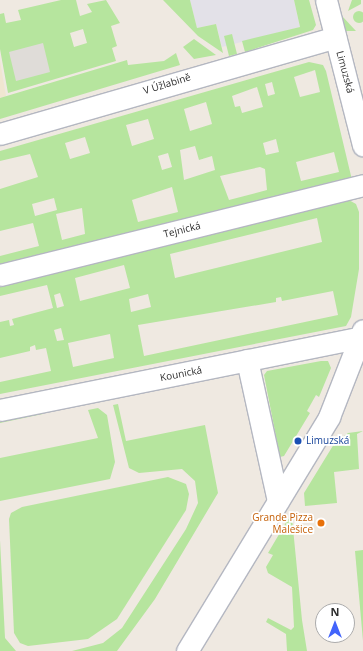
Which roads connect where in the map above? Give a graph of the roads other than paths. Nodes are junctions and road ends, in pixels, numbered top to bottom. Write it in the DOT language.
graph roads {
  1 [pos="326,0"];
  2 [pos="335,37"];
  3 [pos="0,134"];
  4 [pos="363,145"];
  5 [pos="363,185"];
  6 [pos="0,275"];
  7 [pos="362,333"];
  8 [pos="247,360"];
  9 [pos="0,410"];
  10 [pos="278,501"];
  11 [pos="188,651"];
  1 -- 2 [label="street, Limuzská"];
  2 -- 3 [label="street, V Úžlabině"];
  2 -- 4 [label="street, Limuzská"];
  5 -- 6 [label="street, Tejnická"];
  7 -- 8 [label="street, Kounická"];
  7 -- 10 [label="street"];
  8 -- 9 [label="street, Kounická"];
  8 -- 10 [label="street"];
  10 -- 11 [label="street"];
}
